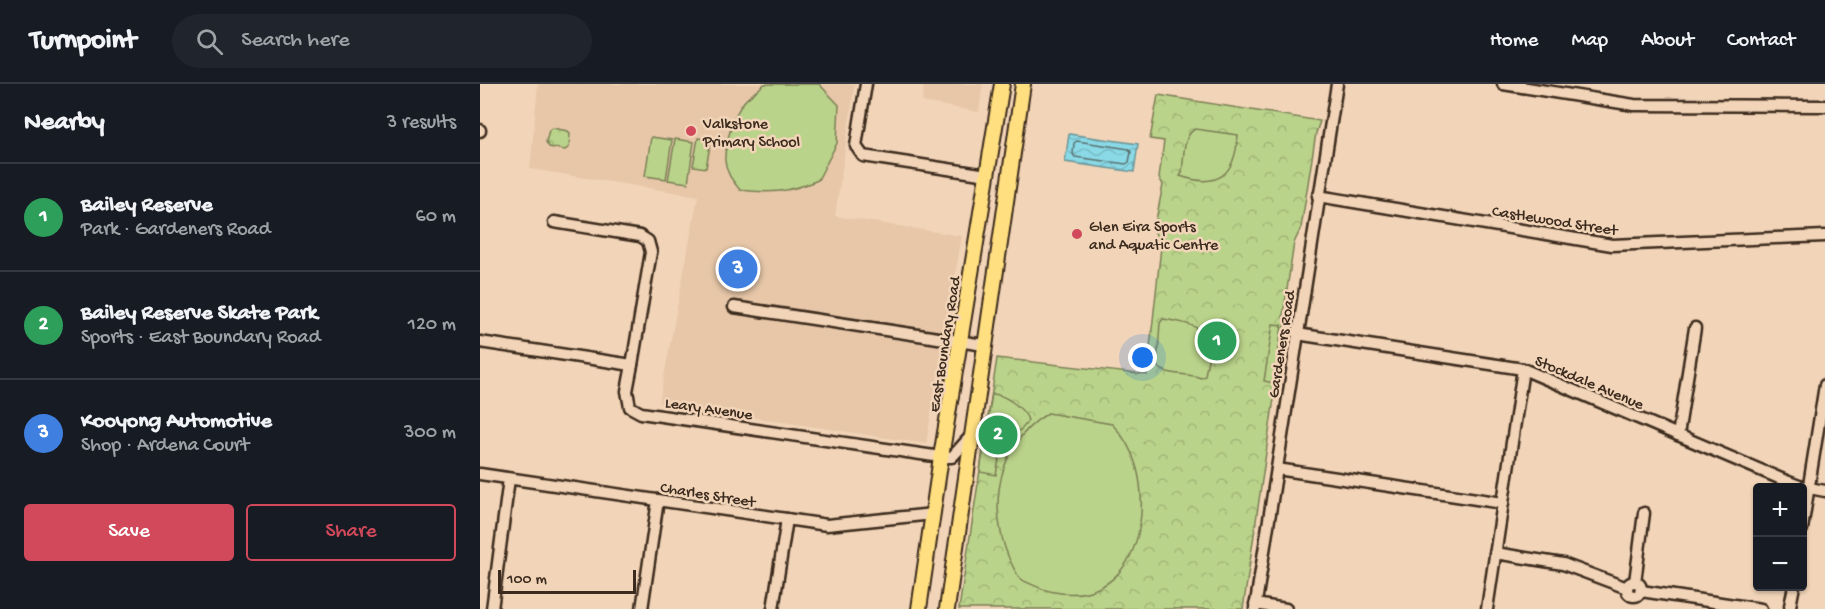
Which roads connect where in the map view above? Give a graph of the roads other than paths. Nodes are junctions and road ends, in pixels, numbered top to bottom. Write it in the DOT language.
graph roads {
  1 [pos="866,84"];
  2 [pos="1002,84"];
  3 [pos="1023,84"];
  4 [pos="1337,84"];
  5 [pos="1503,84"];
  6 [pos="1825,106"];
  7 [pos="987,175"];
  8 [pos="1318,196"];
  9 [pos="554,222"];
  10 [pos="1825,236"];
  11 [pos="734,307"];
  12 [pos="1695,328"];
  13 [pos="1297,334"];
  14 [pos="480,342"];
  15 [pos="961,342"];
  16 [pos="984,345"];
  17 [pos="632,365"];
  18 [pos="1523,369"];
  19 [pos="1825,385"];
  20 [pos="1678,435"];
  21 [pos="970,437"];
  22 [pos="941,457"];
  23 [pos="1277,469"];
  24 [pos="480,474"];
  25 [pos="509,479"];
  26 [pos="1809,488"];
  27 [pos="1825,491"];
  28 [pos="658,500"];
  29 [pos="1807,502"];
  30 [pos="1503,503"];
  31 [pos="1644,513"];
  32 [pos="933,514"];
  33 [pos="787,519"];
  34 [pos="1495,554"];
  35 [pos="1634,589"];
  36 [pos="1793,591"];
  37 [pos="1255,607"];
  38 [pos="1789,608"];
  39 [pos="492,609"];
  40 [pos="642,609"];
  41 [pos="773,609"];
  42 [pos="919,609"];
  43 [pos="947,609"];
  44 [pos="1286,609"];
  45 [pos="1487,609"];
  46 [pos="1631,609"];
  47 [pos="1761,609"];
  1 -- 7 [label="street"];
  2 -- 7 [label="main road, East Boundary Road"];
  3 -- 16 [label="main road"];
  4 -- 8 [label="street, Gardeners Road"];
  5 -- 6 [label="street"];
  7 -- 15 [label="main road, East Boundary Road"];
  8 -- 10 [label="street, Castlewood Street"];
  8 -- 13 [label="street, Gardeners Road"];
  9 -- 17 [label="street"];
  11 -- 15 [label="street"];
  12 -- 20 [label="street"];
  13 -- 18 [label="street, Stockdale Avenue"];
  13 -- 23 [label="street, Gardeners Road"];
  14 -- 17 [label="street"];
  15 -- 16 [label="street"];
  15 -- 22 [label="main road, East Boundary Road"];
  16 -- 21 [label="main road"];
  17 -- 22 [label="street, Leary Avenue"];
  18 -- 20 [label="street, Stockdale Avenue"];
  18 -- 30 [label="street"];
  19 -- 26 [label="street"];
  20 -- 26 [label="street, Stockdale Avenue"];
  21 -- 22 [label="street"];
  21 -- 43 [label="main road"];
  22 -- 32 [label="main road, East Boundary Road"];
  23 -- 30 [label="street"];
  23 -- 37 [label="street, Gardeners Road"];
  24 -- 25 [label="street, Charles Street"];
  25 -- 28 [label="street, Charles Street"];
  25 -- 39 [label="street"];
  26 -- 27 [label="street, Stockdale Avenue"];
  26 -- 29 [label="street"];
  28 -- 33 [label="street, Charles Street"];
  28 -- 40 [label="street"];
  30 -- 34 [label="street"];
  31 -- 35 [label="street"];
  32 -- 33 [label="street, Charles Street"];
  32 -- 42 [label="main road, East Boundary Road"];
  33 -- 41 [label="street"];
  34 -- 35 [label="street"];
  34 -- 45 [label="street"];
  35 -- 46 [label="street"];
  35 -- 47 [label="street"];
  36 -- 38 [label="street"];
  37 -- 44 [label="street"];
}
